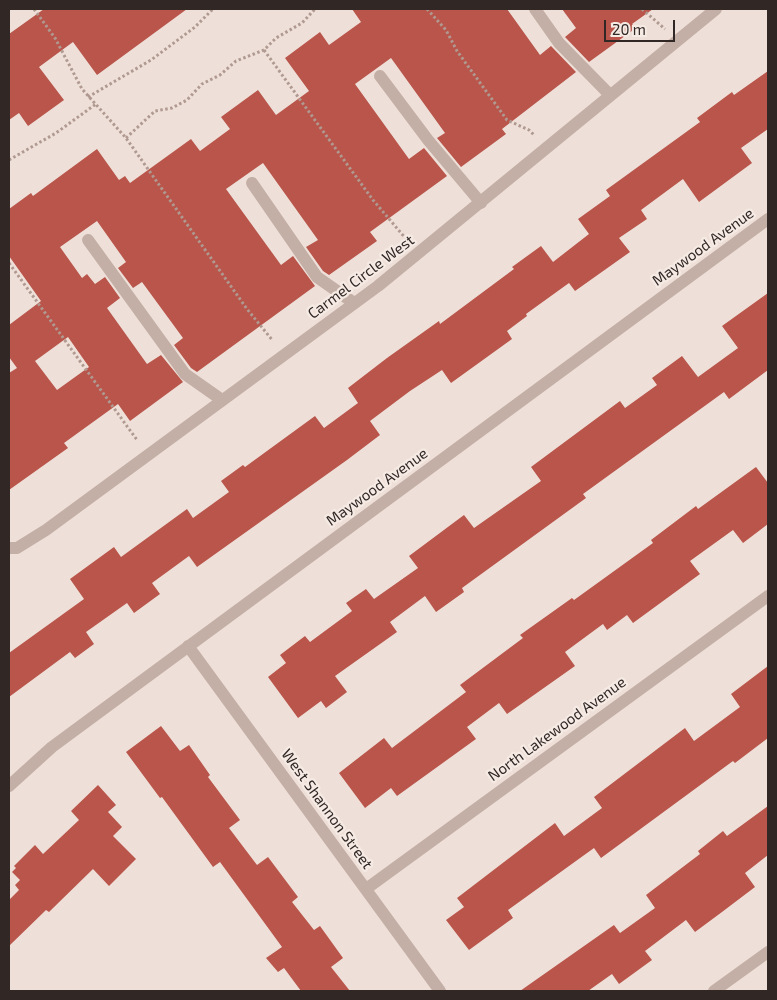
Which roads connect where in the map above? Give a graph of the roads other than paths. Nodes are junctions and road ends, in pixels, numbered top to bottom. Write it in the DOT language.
graph roads {
  1 [pos="535,9"];
  2 [pos="716,9"];
  3 [pos="380,76"];
  4 [pos="610,95"];
  5 [pos="252,183"];
  6 [pos="481,203"];
  7 [pos="768,219"];
  8 [pos="88,240"];
  9 [pos="354,303"];
  10 [pos="222,400"];
  11 [pos="9,548"];
  12 [pos="768,596"];
  13 [pos="188,646"];
  14 [pos="9,786"];
  15 [pos="366,889"];
  16 [pos="768,952"];
  17 [pos="440,991"];
  18 [pos="714,991"];
  1 -- 4 [label="street"];
  2 -- 4 [label="street, Carmel Circle West"];
  3 -- 6 [label="street"];
  4 -- 6 [label="street, Carmel Circle West"];
  5 -- 9 [label="street"];
  6 -- 9 [label="street, Carmel Circle West"];
  7 -- 13 [label="street, Maywood Avenue"];
  8 -- 10 [label="street"];
  9 -- 10 [label="street, Carmel Circle West"];
  10 -- 11 [label="street, Carmel Circle West"];
  12 -- 15 [label="street, North Lakewood Avenue"];
  13 -- 14 [label="street, Maywood Avenue"];
  13 -- 15 [label="street, West Shannon Street"];
  15 -- 17 [label="street, West Shannon Street"];
  16 -- 18 [label="street"];
}
